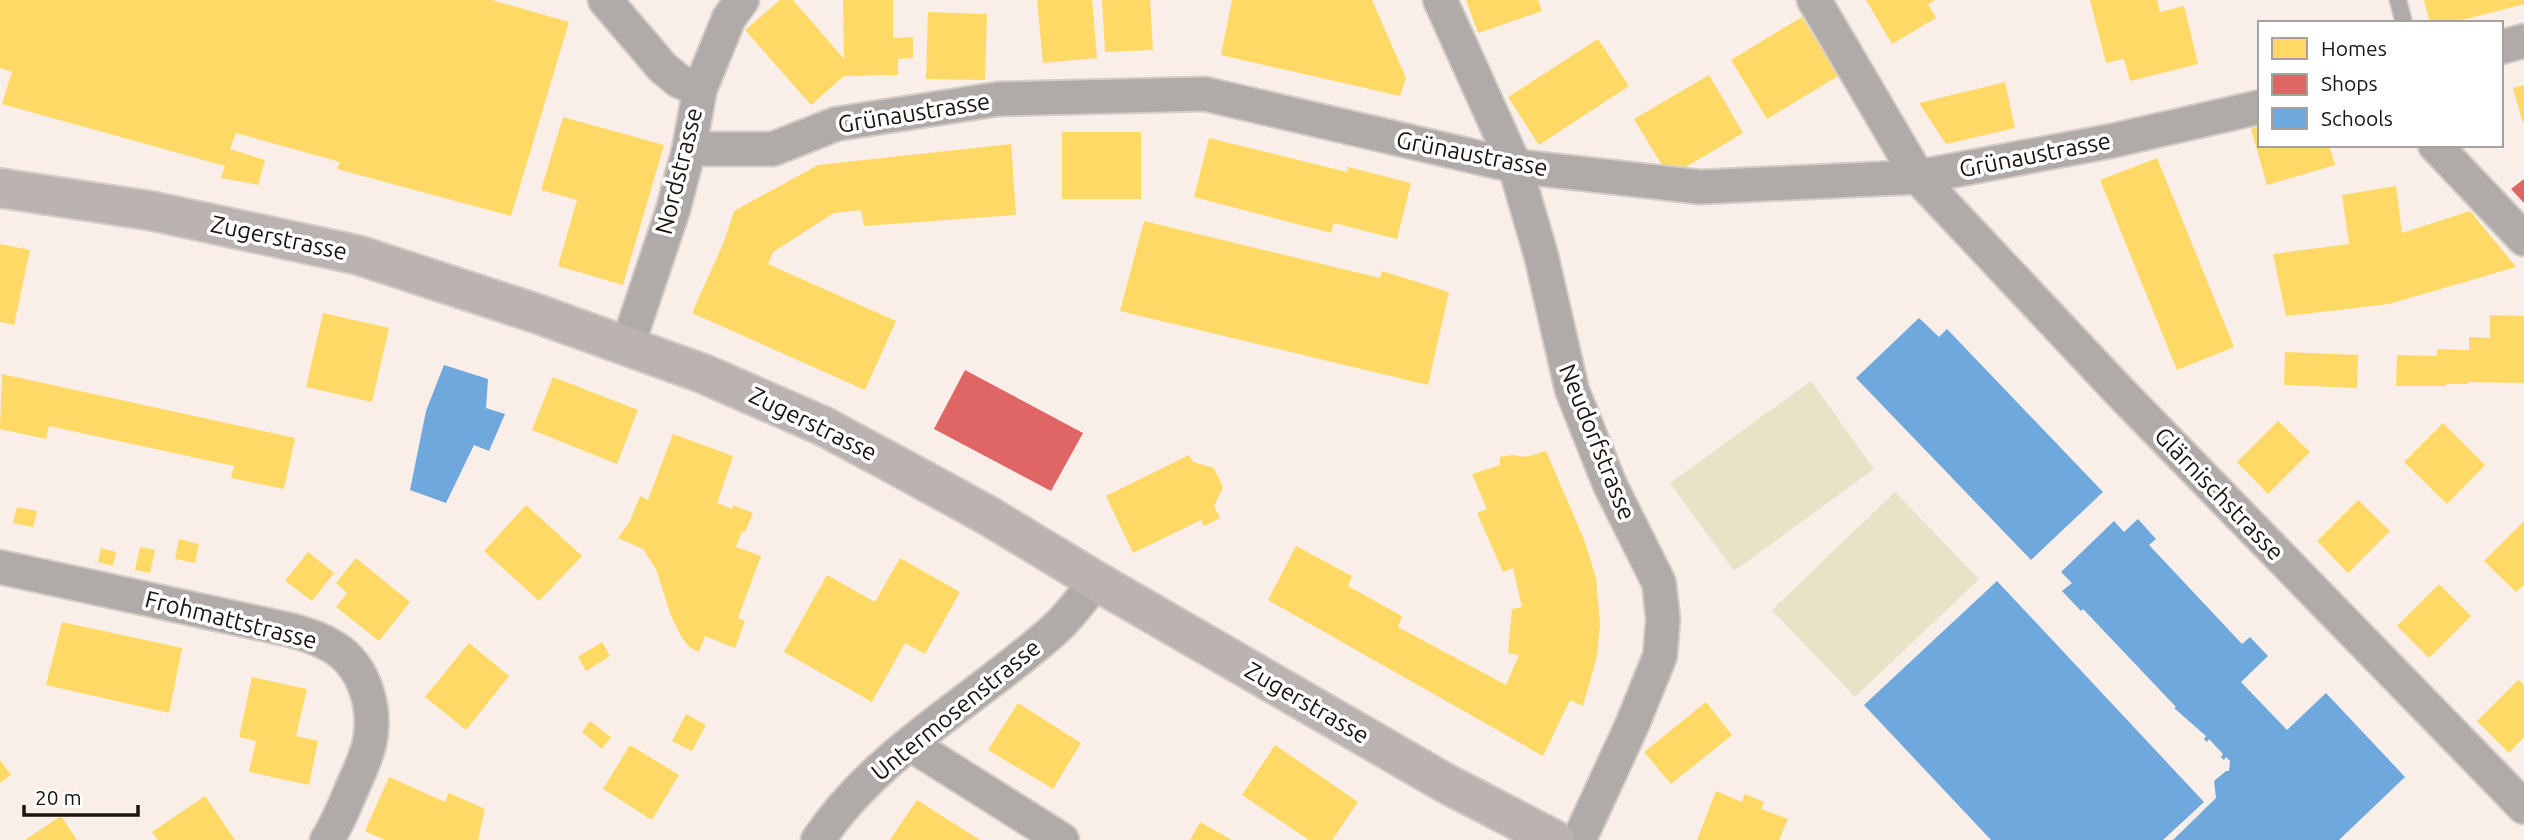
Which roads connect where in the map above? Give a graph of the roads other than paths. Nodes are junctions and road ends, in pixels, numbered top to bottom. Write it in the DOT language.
graph roads {
  1 [pos="605,0"];
  2 [pos="742,0"];
  3 [pos="1440,0"];
  4 [pos="1814,0"];
  5 [pos="2398,0"];
  6 [pos="2403,21"];
  7 [pos="2524,41"];
  8 [pos="2503,46"];
  9 [pos="700,89"];
  10 [pos="2258,107"];
  11 [pos="2437,147"];
  12 [pos="689,149"];
  13 [pos="1516,166"];
  14 [pos="1918,177"];
  15 [pos="0,188"];
  16 [pos="2524,239"];
  17 [pos="627,347"];
  18 [pos="0,567"];
  19 [pos="1096,581"];
  20 [pos="910,744"];
  21 [pos="2524,807"];
  22 [pos="327,840"];
  23 [pos="817,840"];
  24 [pos="1062,840"];
  25 [pos="1555,840"];
  26 [pos="1579,840"];
  1 -- 9 [label="street"];
  2 -- 9 [label="street, Nordstrasse"];
  3 -- 13 [label="street, Neudorfstrasse"];
  4 -- 14 [label="street, Glärnischstrasse"];
  5 -- 6 [label="lane"];
  7 -- 8 [label="street"];
  9 -- 12 [label="street, Nordstrasse"];
  10 -- 14 [label="street, Grünaustrasse"];
  11 -- 16 [label="street"];
  12 -- 13 [label="street, Grünaustrasse"];
  12 -- 17 [label="street, Nordstrasse"];
  13 -- 14 [label="street, Grünaustrasse"];
  13 -- 26 [label="street, Neudorfstrasse"];
  14 -- 21 [label="street, Glärnischstrasse"];
  15 -- 17 [label="main road, Zugerstrasse"];
  17 -- 19 [label="main road, Zugerstrasse"];
  18 -- 22 [label="street, Frohmattstrasse"];
  19 -- 20 [label="street, Untermosenstrasse"];
  19 -- 25 [label="main road, Zugerstrasse"];
  20 -- 23 [label="street, Untermosenstrasse"];
  20 -- 24 [label="street"];
}
